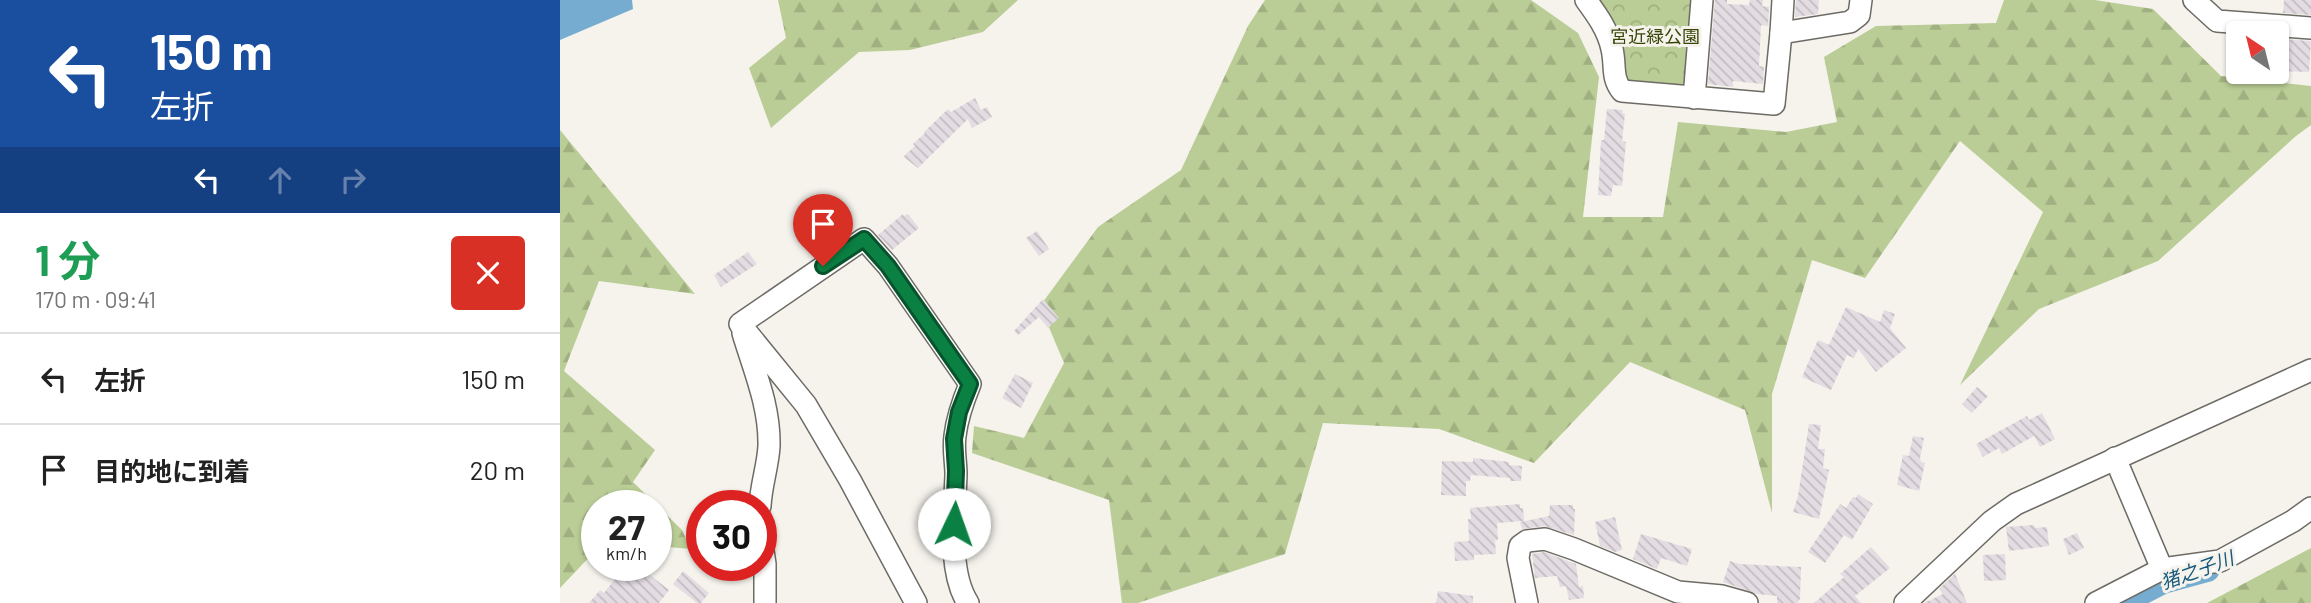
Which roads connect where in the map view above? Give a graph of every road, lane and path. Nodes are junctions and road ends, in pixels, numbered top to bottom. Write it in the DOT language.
graph roads {
  1 [pos="1586,0"];
  2 [pos="1702,0"];
  3 [pos="1783,0"];
  4 [pos="1861,0"];
  5 [pos="2194,0"];
  6 [pos="2311,28"];
  7 [pos="1781,33"];
  8 [pos="1694,98"];
  9 [pos="740,324"];
  10 [pos="2311,370"];
  11 [pos="2115,458"];
  12 [pos="761,490"];
  13 [pos="2311,508"];
  14 [pos="2162,569"];
  15 [pos="765,581"];
  16 [pos="765,603"];
  17 [pos="916,603"];
  18 [pos="968,603"];
  19 [pos="1527,603"];
  20 [pos="1747,603"];
  21 [pos="1905,603"];
  22 [pos="2096,603"];
  1 -- 8 [label="street"];
  2 -- 8 [label="street"];
  3 -- 7 [label="street"];
  4 -- 7 [label="street"];
  5 -- 6 [label="street"];
  7 -- 8 [label="street"];
  9 -- 12 [label="street"];
  9 -- 17 [label="street"];
  9 -- 18 [label="street"];
  10 -- 11 [label="street"];
  11 -- 14 [label="street"];
  11 -- 21 [label="street"];
  13 -- 14 [label="street"];
  14 -- 22 [label="street"];
  15 -- 16 [label="street"];
  19 -- 20 [label="street"];
}
